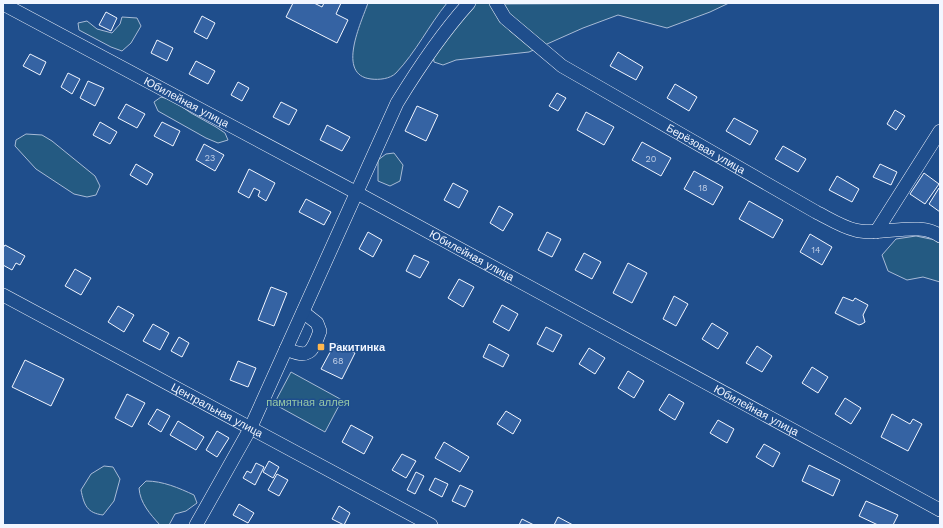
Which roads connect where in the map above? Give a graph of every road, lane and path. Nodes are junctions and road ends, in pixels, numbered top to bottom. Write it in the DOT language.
graph roads {
  1 [pos="469,3"];
  2 [pos="496,3"];
  3 [pos="3,4"];
  4 [pos="940,131"];
  5 [pos="357,193"];
  6 [pos="876,232"];
  7 [pos="940,236"];
  8 [pos="3,295"];
  9 [pos="303,312"];
  10 [pos="286,349"];
  11 [pos="250,429"];
  12 [pos="940,510"];
  13 [pos="196,525"];
  14 [pos="431,525"];
  1 -- 5 [label="street"];
  2 -- 6 [label="street, Берёзовая улица"];
  3 -- 5 [label="street, Юбилейная улица"];
  4 -- 6 [label="street"];
  5 -- 9 [label="street"];
  5 -- 12 [label="street, Юбилейная улица"];
  6 -- 7 [label="street, Берёзовая улица"];
  8 -- 11 [label="street, Центральная улица"];
  9 -- 10 [label="street"];
  9 -- 10 [label="street"];
  10 -- 11 [label="street"];
  11 -- 13 [label="street"];
  11 -- 14 [label="street, Центральная улица"];
}
